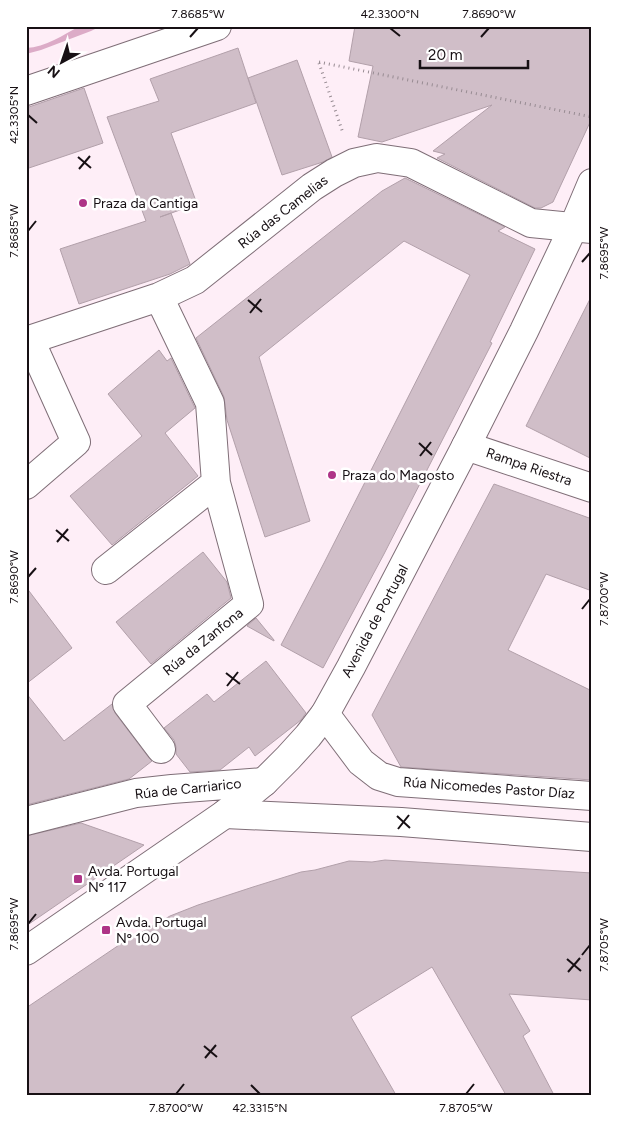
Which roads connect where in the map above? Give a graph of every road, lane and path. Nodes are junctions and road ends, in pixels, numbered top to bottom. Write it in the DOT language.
graph roads {
  1 [pos="217,26"];
  2 [pos="26,91"];
  3 [pos="592,116"];
  4 [pos="354,164"];
  5 [pos="592,183"];
  6 [pos="582,228"];
  7 [pos="159,297"];
  8 [pos="28,340"];
  9 [pos="466,446"];
  10 [pos="216,483"];
  11 [pos="26,485"];
  12 [pos="592,488"];
  13 [pos="106,570"];
  14 [pos="325,714"];
  15 [pos="161,749"];
  16 [pos="264,782"];
  17 [pos="592,796"];
  18 [pos="225,814"];
  19 [pos="26,821"];
  20 [pos="592,837"];
  21 [pos="26,951"];
  1 -- 2 [label="street"];
  3 -- 4 [label="path"];
  4 -- 6 [label="street, Rúa das Camelias"];
  4 -- 7 [label="street, Rúa das Camelias"];
  5 -- 6 [label="street, Avenida de Portugal"];
  6 -- 9 [label="street, Avenida de Portugal"];
  7 -- 8 [label="street, Rúa das Camelias"];
  7 -- 10 [label="street, Rúa da Zanfona"];
  8 -- 11 [label="street"];
  9 -- 12 [label="street, Rampa Riestra"];
  9 -- 14 [label="street, Avenida de Portugal"];
  10 -- 13 [label="street"];
  10 -- 15 [label="street, Rúa da Zanfona"];
  14 -- 16 [label="street, Avenida de Portugal"];
  14 -- 17 [label="street, Rúa Nicomedes Pastor Díaz"];
  16 -- 18 [label="street, Avenida de Portugal"];
  16 -- 19 [label="street, Rúa de Carriarico"];
  18 -- 20 [label="street"];
  18 -- 21 [label="street, Avenida de Portugal"];
}
